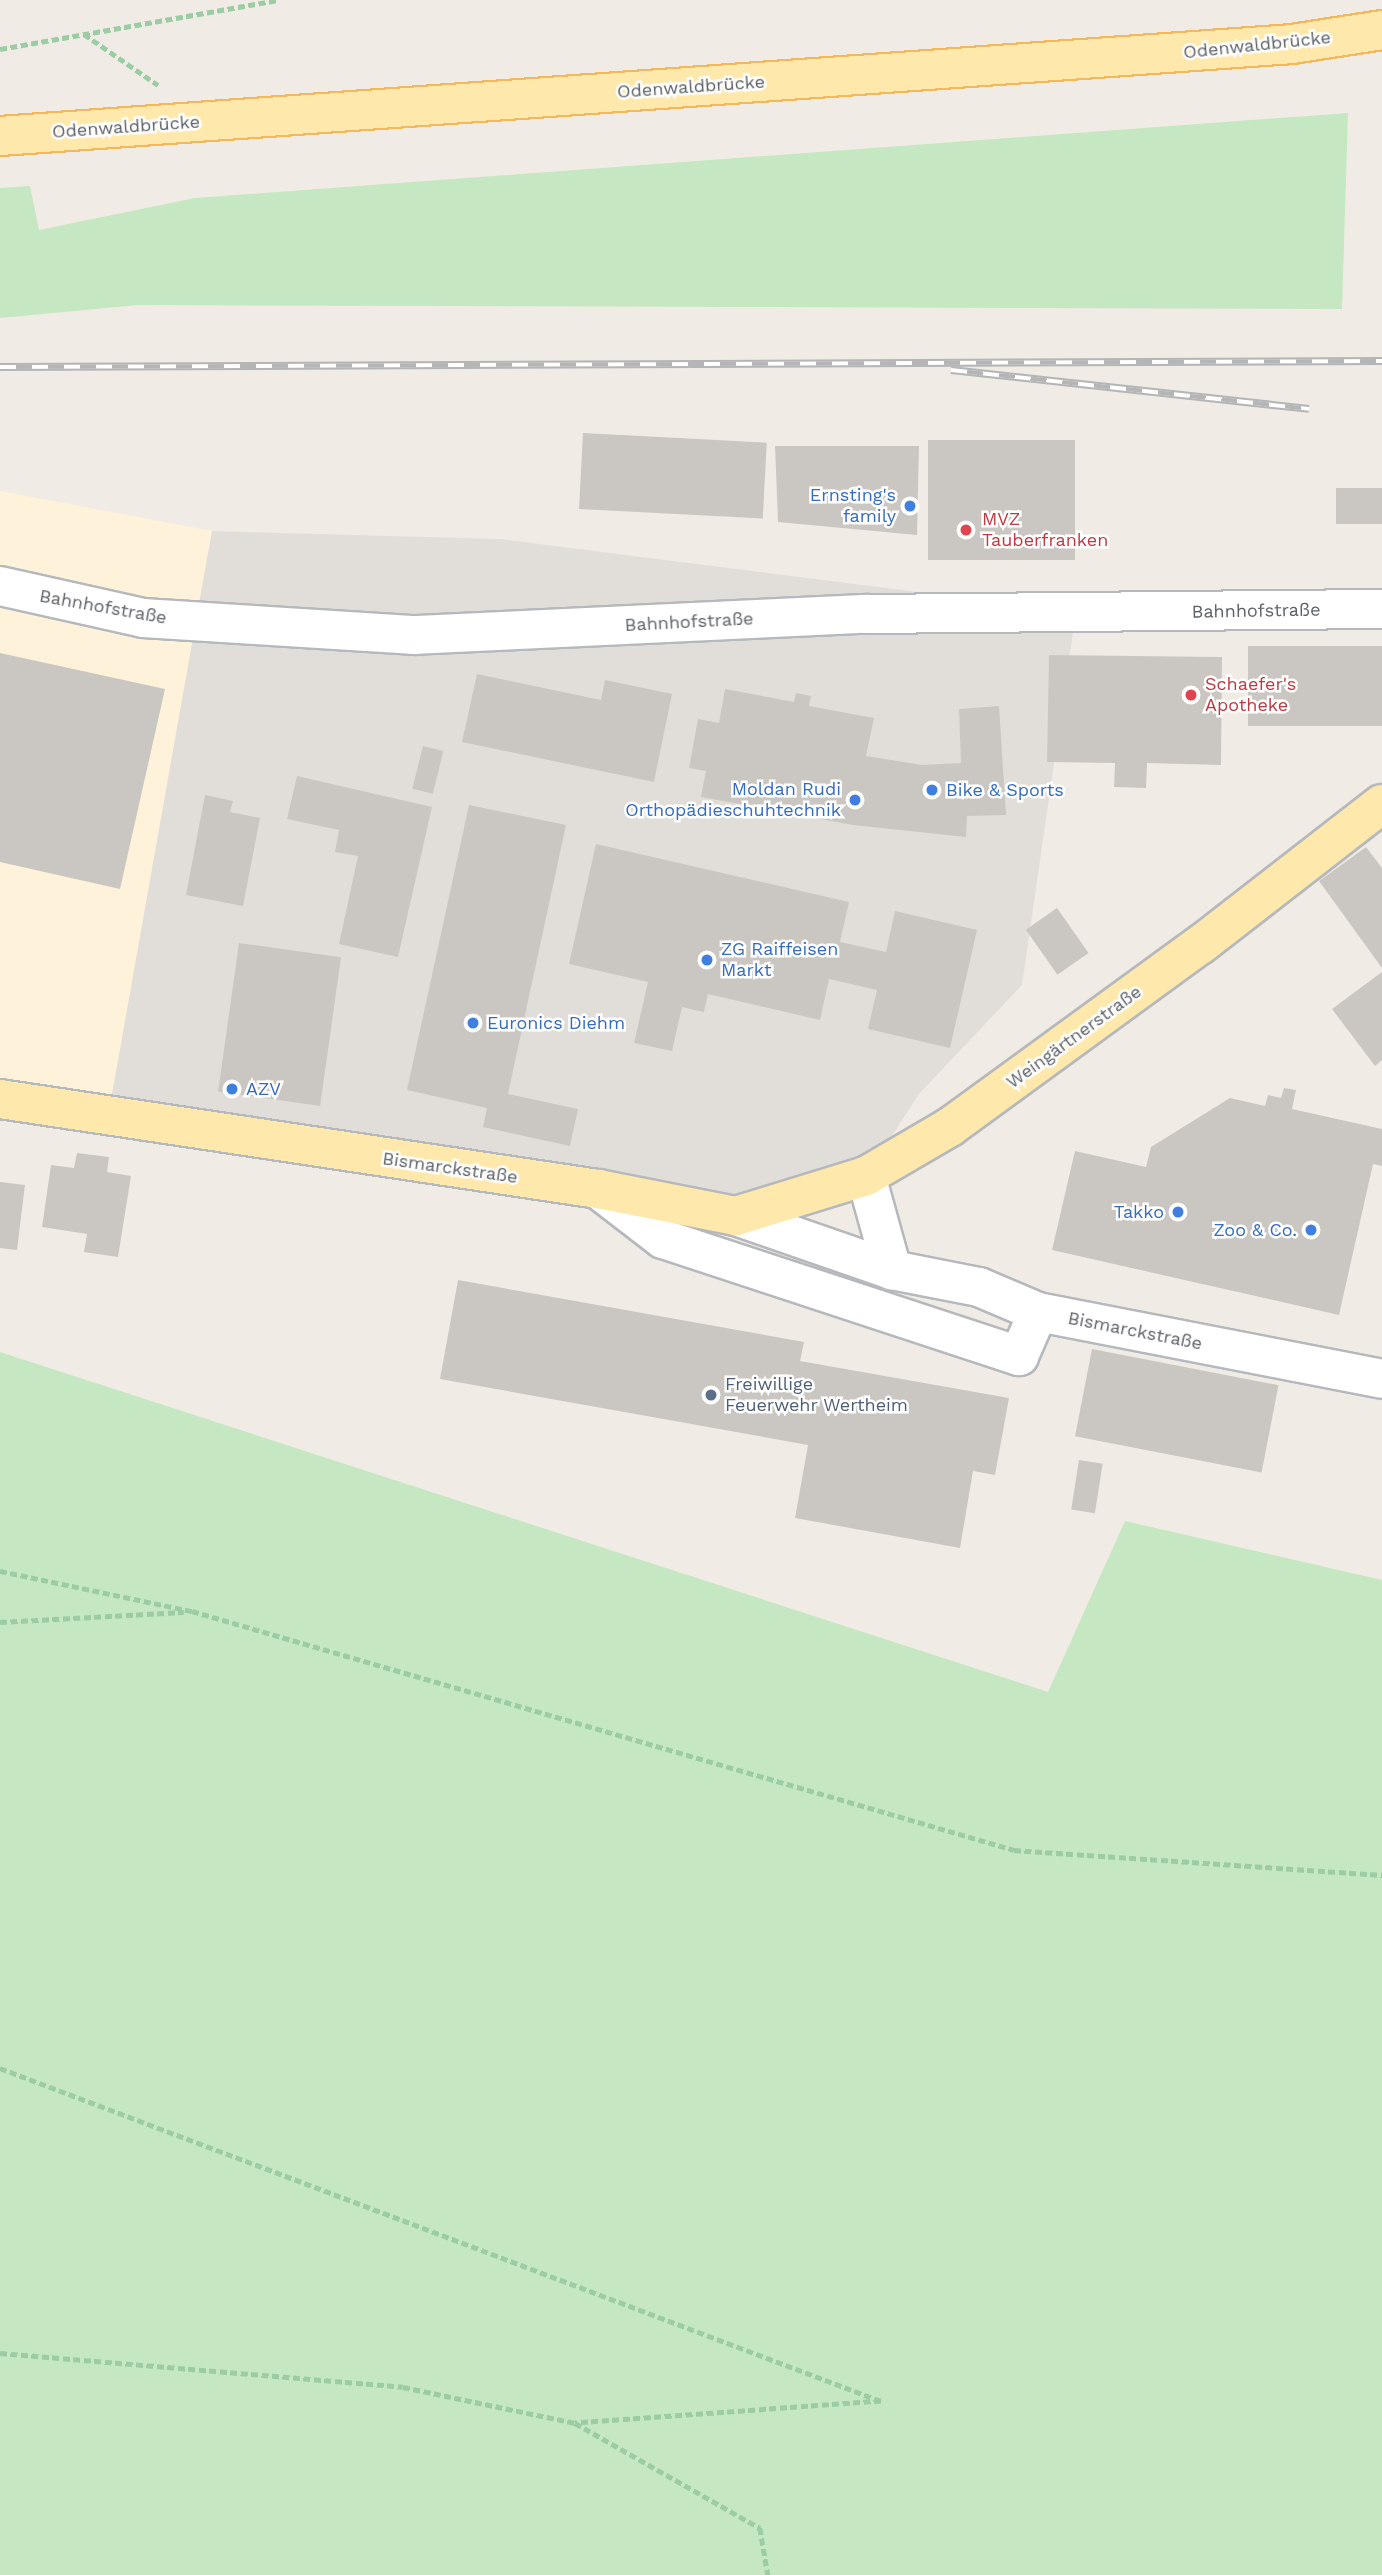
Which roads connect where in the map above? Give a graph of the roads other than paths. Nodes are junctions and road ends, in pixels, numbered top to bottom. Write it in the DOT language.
graph roads {
  1 [pos="1382,30"];
  2 [pos="0,136"];
  3 [pos="0,586"];
  4 [pos="1382,609"];
  5 [pos="1382,804"];
  6 [pos="0,1099"];
  7 [pos="866,1176"];
  8 [pos="598,1189"];
  9 [pos="736,1216"];
  10 [pos="892,1270"];
  11 [pos="1038,1312"];
  12 [pos="1382,1379"];
  1 -- 2 [label="main road, Odenwaldbrücke, bridge"];
  3 -- 4 [label="street, Bahnhofstraße"];
  5 -- 7 [label="main road, Weingärtnerstraße"];
  6 -- 8 [label="main road, Bismarckstraße"];
  7 -- 9 [label="main road, Weingärtnerstraße"];
  7 -- 10 [label="street"];
  8 -- 9 [label="main road, Bismarckstraße"];
  8 -- 11 [label="street"];
  9 -- 10 [label="street, Bismarckstraße"];
  10 -- 11 [label="street, Bismarckstraße"];
  11 -- 12 [label="street, Bismarckstraße"];
}
